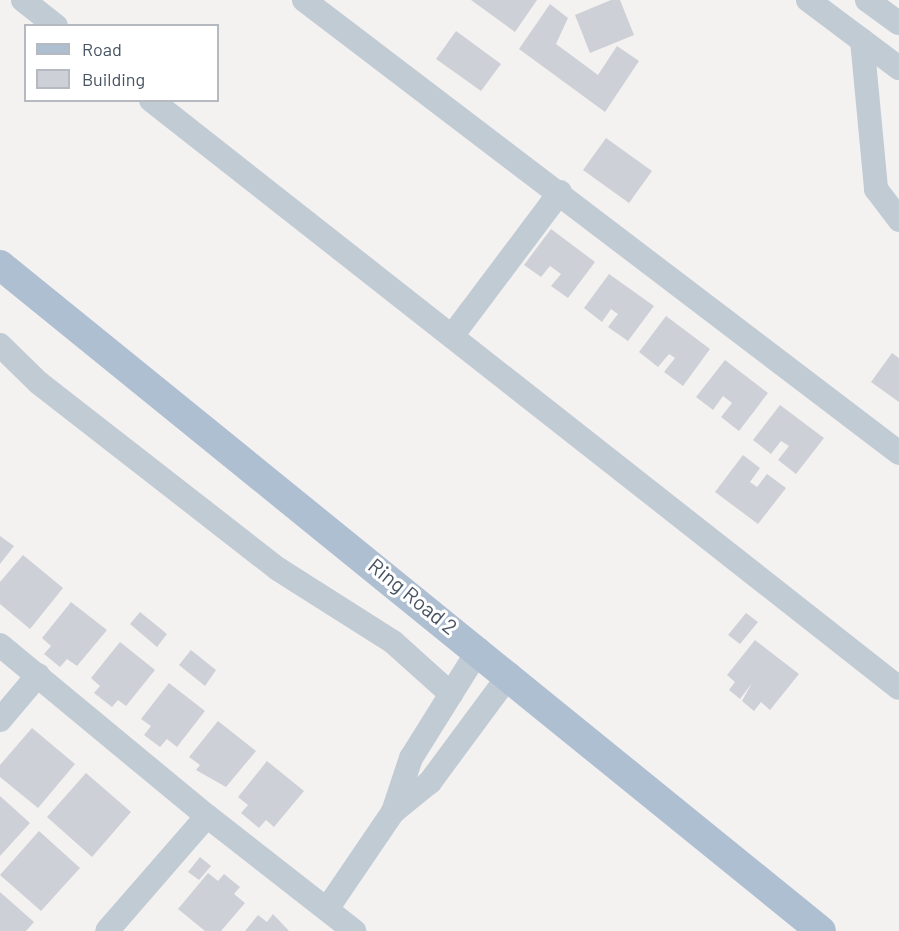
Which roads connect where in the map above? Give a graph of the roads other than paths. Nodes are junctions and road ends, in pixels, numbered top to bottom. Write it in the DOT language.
graph roads {
  1 [pos="23,0"];
  2 [pos="304,0"];
  3 [pos="807,0"];
  4 [pos="867,0"];
  5 [pos="899,23"];
  6 [pos="53,24"];
  7 [pos="862,40"];
  8 [pos="899,68"];
  9 [pos="154,102"];
  10 [pos="560,192"];
  11 [pos="899,220"];
  12 [pos="0,266"];
  13 [pos="452,336"];
  14 [pos="0,345"];
  15 [pos="899,453"];
  16 [pos="0,645"];
  17 [pos="479,649"];
  18 [pos="510,674"];
  19 [pos="38,675"];
  20 [pos="899,688"];
  21 [pos="451,694"];
  22 [pos="0,720"];
  23 [pos="393,812"];
  24 [pos="207,816"];
  25 [pos="327,909"];
  26 [pos="107,931"];
  27 [pos="354,931"];
  28 [pos="821,931"];
  1 -- 6 [label="street"];
  2 -- 10 [label="street"];
  3 -- 7 [label="street"];
  4 -- 5 [label="street"];
  7 -- 8 [label="street"];
  7 -- 11 [label="street"];
  9 -- 13 [label="street"];
  10 -- 13 [label="street"];
  10 -- 15 [label="street"];
  12 -- 17 [label="main road, Ring Road 2"];
  13 -- 20 [label="street"];
  14 -- 21 [label="street"];
  16 -- 19 [label="street"];
  17 -- 18 [label="main road, Ring Road 2"];
  17 -- 21 [label="street"];
  18 -- 23 [label="street"];
  18 -- 28 [label="main road, Ring Road 2"];
  19 -- 22 [label="street"];
  19 -- 24 [label="street"];
  21 -- 23 [label="street"];
  23 -- 25 [label="street"];
  24 -- 25 [label="street"];
  24 -- 26 [label="street"];
  25 -- 27 [label="street"];
}
